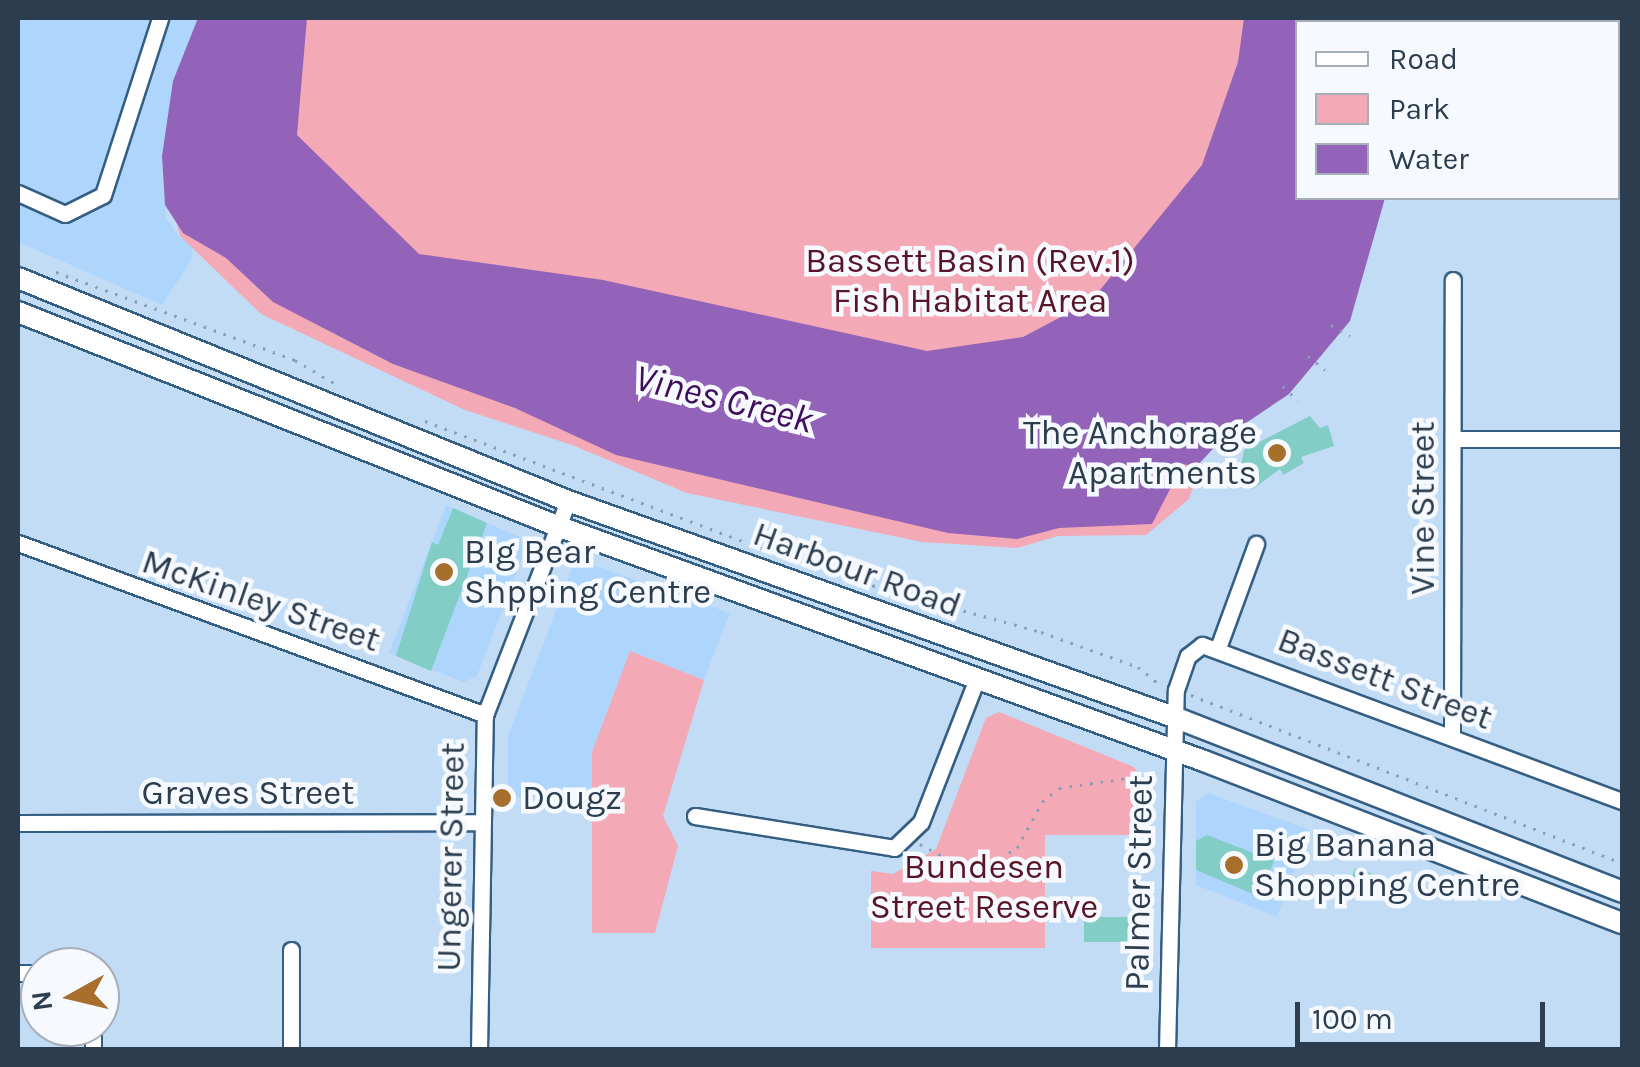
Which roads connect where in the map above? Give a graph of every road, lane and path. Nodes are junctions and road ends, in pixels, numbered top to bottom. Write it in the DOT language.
graph roads {
  1 [pos="160,18"];
  2 [pos="18,193"];
  3 [pos="40,269"];
  4 [pos="18,278"];
  5 [pos="1454,280"];
  6 [pos="18,312"];
  7 [pos="1331,325"];
  8 [pos="1350,336"];
  9 [pos="1308,356"];
  10 [pos="1325,370"];
  11 [pos="1283,386"];
  12 [pos="348,392"];
  13 [pos="1298,401"];
  14 [pos="415,418"];
  15 [pos="1453,438"];
  16 [pos="1622,439"];
  17 [pos="568,501"];
  18 [pos="558,526"];
  19 [pos="18,543"];
  20 [pos="1256,544"];
  21 [pos="811,568"];
  22 [pos="821,573"];
  23 [pos="1218,648"];
  24 [pos="977,678"];
  25 [pos="1159,684"];
  26 [pos="1190,695"];
  27 [pos="484,716"];
  28 [pos="1174,718"];
  29 [pos="1452,736"];
  30 [pos="1171,750"];
  31 [pos="1142,776"];
  32 [pos="1622,801"];
  33 [pos="695,816"];
  34 [pos="479,822"];
  35 [pos="18,823"];
  36 [pos="913,836"];
  37 [pos="1622,862"];
  38 [pos="1622,892"];
  39 [pos="1622,923"];
  40 [pos="291,950"];
  41 [pos="291,1050"];
  42 [pos="479,1050"];
  43 [pos="1167,1050"];
  1 -- 2 [label="street"];
  3 -- 12 [label="path"];
  4 -- 17 [label="main road, Harbour Road"];
  5 -- 15 [label="street, Vine Street"];
  6 -- 18 [label="main road, Harbour Road"];
  7 -- 8 [label="path"];
  9 -- 10 [label="path"];
  11 -- 13 [label="path"];
  14 -- 21 [label="path"];
  15 -- 16 [label="street"];
  15 -- 29 [label="street, Vine Street"];
  17 -- 18 [label="street, Ungerer Street"];
  17 -- 28 [label="main road, Harbour Road"];
  18 -- 24 [label="main road, Harbour Road"];
  18 -- 27 [label="street, Ungerer Street"];
  19 -- 27 [label="street, McKinley Street"];
  20 -- 23 [label="street"];
  22 -- 25 [label="path"];
  23 -- 28 [label="street"];
  23 -- 29 [label="street, Bassett Street"];
  24 -- 30 [label="main road, Harbour Road"];
  24 -- 36 [label="street"];
  26 -- 37 [label="path"];
  27 -- 34 [label="street, Ungerer Street"];
  28 -- 30 [label="street, Palmer Street"];
  28 -- 38 [label="main road, Harbour Road"];
  29 -- 32 [label="street, Bassett Street"];
  30 -- 39 [label="main road, Harbour Road"];
  30 -- 43 [label="street, Palmer Street"];
  31 -- 36 [label="path"];
  33 -- 36 [label="street"];
  34 -- 35 [label="street, Graves Street"];
  34 -- 42 [label="street, Ungerer Street"];
  40 -- 41 [label="street"];
}
